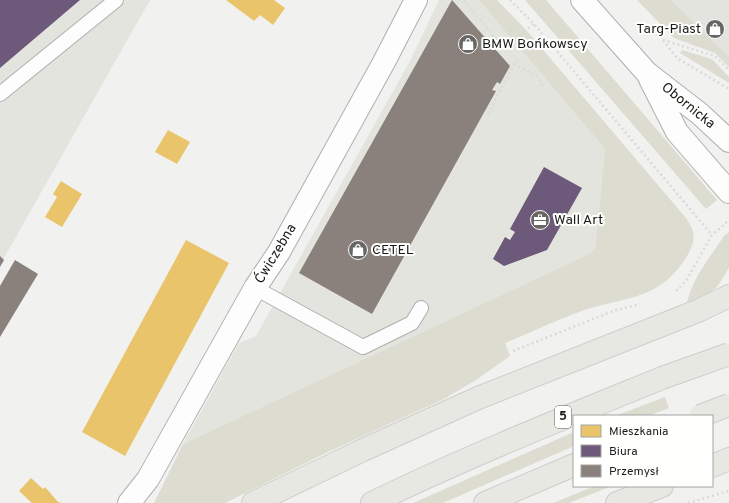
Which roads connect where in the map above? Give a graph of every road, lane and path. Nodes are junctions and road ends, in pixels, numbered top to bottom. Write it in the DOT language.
graph roads {
  1 [pos="116,0"];
  2 [pos="416,0"];
  3 [pos="464,0"];
  4 [pos="510,0"];
  5 [pos="582,0"];
  6 [pos="534,24"];
  7 [pos="520,57"];
  8 [pos="514,64"];
  9 [pos="729,70"];
  10 [pos="647,73"];
  11 [pos="544,88"];
  12 [pos="729,89"];
  13 [pos="0,94"];
  14 [pos="488,114"];
  15 [pos="729,141"];
  16 [pos="729,192"];
  17 [pos="729,220"];
  18 [pos="712,235"];
  19 [pos="255,288"];
  20 [pos="675,292"];
  21 [pos="729,296"];
  22 [pos="641,304"];
  23 [pos="421,308"];
  24 [pos="514,351"];
  25 [pos="729,354"];
  26 [pos="729,405"];
  27 [pos="703,415"];
  28 [pos="729,459"];
  29 [pos="573,465"];
  30 [pos="713,466"];
  31 [pos="659,487"];
  32 [pos="729,491"];
  33 [pos="129,503"];
  34 [pos="253,503"];
  35 [pos="372,503"];
  36 [pos="485,503"];
  37 [pos="617,503"];
  38 [pos="688,503"];
  1 -- 13 [label="lane"];
  2 -- 19 [label="street, Ćwiczebna"];
  3 -- 6 [label="path"];
  4 -- 6 [label="path"];
  5 -- 10 [label="street, Obornicka"];
  6 -- 18 [label="path"];
  7 -- 8 [label="path"];
  8 -- 11 [label="path"];
  8 -- 14 [label="path"];
  9 -- 12 [label="path"];
  10 -- 15 [label="street, Obornicka"];
  10 -- 16 [label="street, Obornicka"];
  17 -- 18 [label="path"];
  18 -- 20 [label="path"];
  19 -- 23 [label="lane"];
  19 -- 33 [label="street, Ćwiczebna"];
  21 -- 34 [label="main road"];
  22 -- 24 [label="path"];
  25 -- 35 [label="main road, 5, bridge"];
  26 -- 27 [label="main road, bridge"];
  28 -- 30 [label="main road"];
  29 -- 36 [label="main road"];
  31 -- 37 [label="main road"];
  32 -- 38 [label="path"];
}
